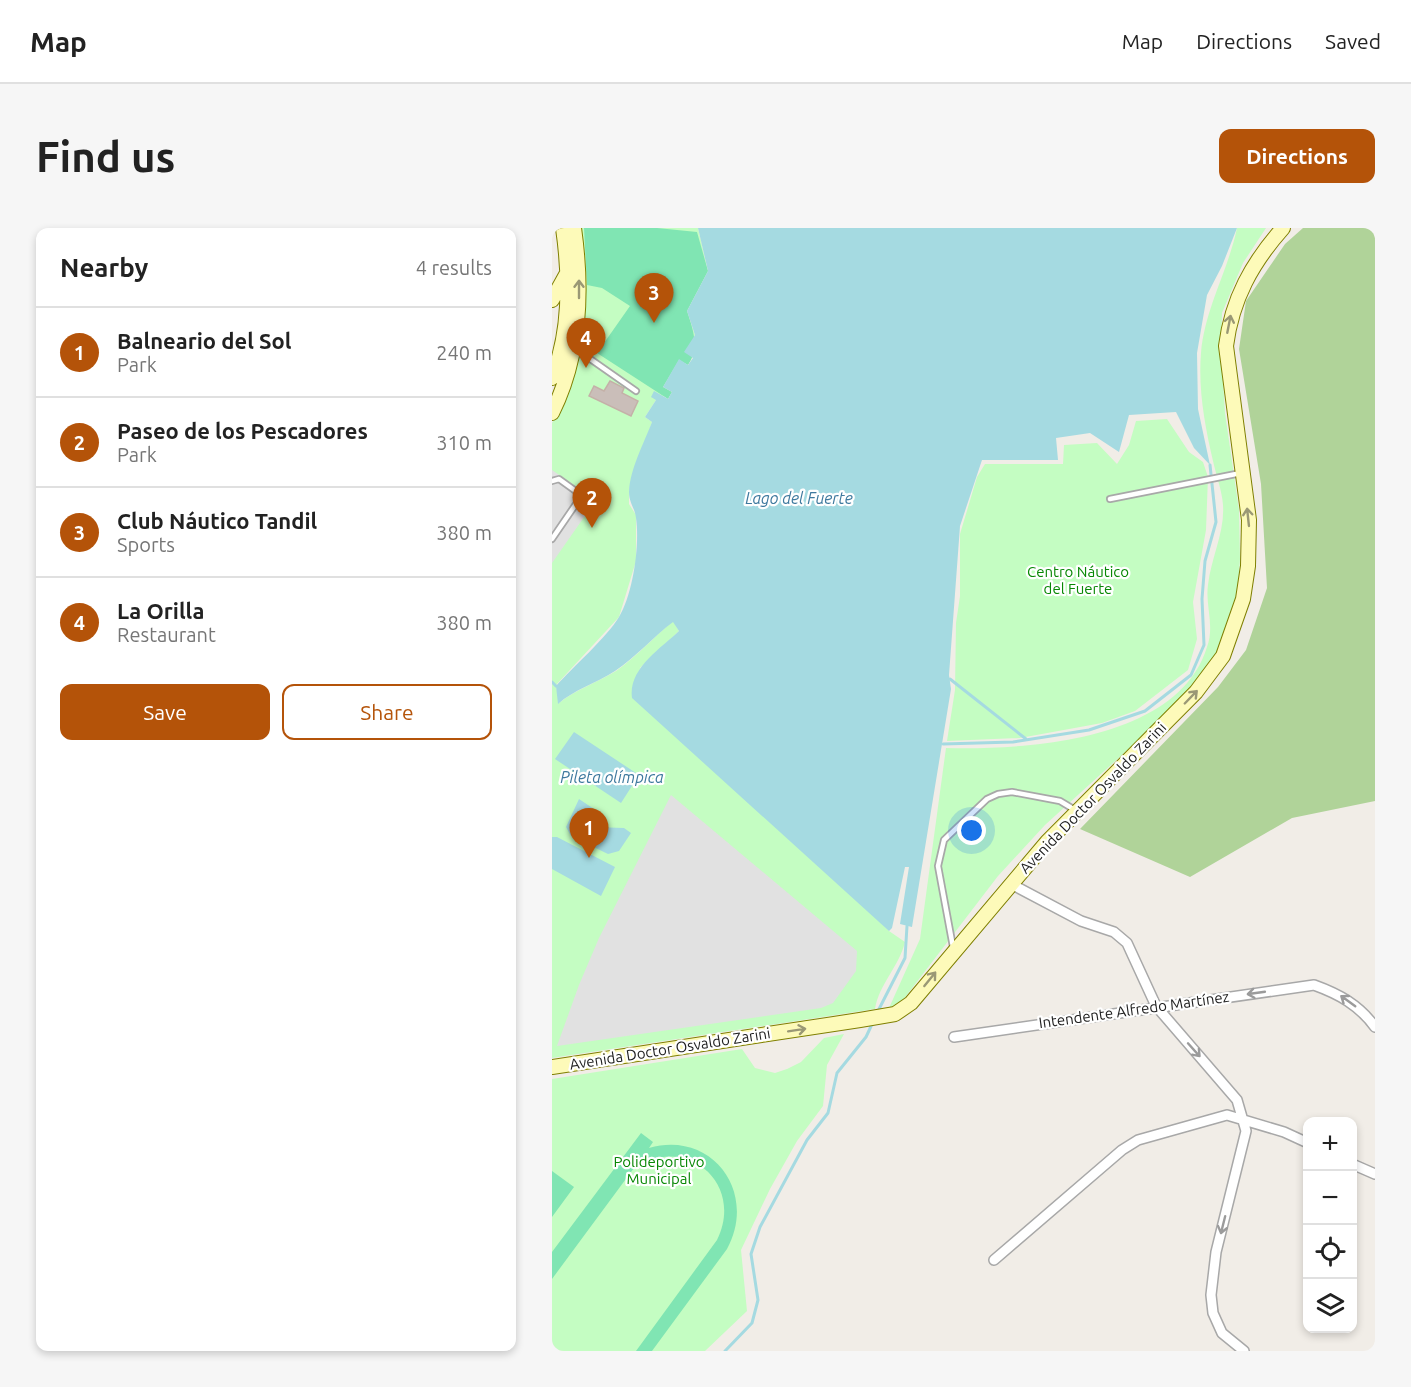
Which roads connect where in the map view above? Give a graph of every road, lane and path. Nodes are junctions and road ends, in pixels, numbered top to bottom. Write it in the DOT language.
graph roads {
  1 [pos="563,228"];
  2 [pos="574,228"];
  3 [pos="1281,230"];
  4 [pos="567,273"];
  5 [pos="552,300"];
  6 [pos="562,349"];
  7 [pos="552,378"];
  8 [pos="636,391"];
  9 [pos="552,413"];
  10 [pos="1241,473"];
  11 [pos="552,481"];
  12 [pos="1110,499"];
  13 [pos="552,540"];
  14 [pos="1076,811"];
  15 [pos="1011,884"];
  16 [pos="954,949"];
  17 [pos="1156,1006"];
  18 [pos="1375,1027"];
  19 [pos="954,1037"];
  20 [pos="552,1067"];
  21 [pos="1245,1119"];
  22 [pos="1303,1141"];
  23 [pos="1357,1166"];
  24 [pos="1375,1174"];
  25 [pos="994,1260"];
  26 [pos="1244,1351"];
  1 -- 4 [label="main road"];
  6 -- 2 [label="main road, one-way"];
  10 -- 3 [label="main road, Avenida Doctor Osvaldo Zarini, one-way"];
  4 -- 5 [label="main road"];
  4 -- 6 [label="main road"];
  6 -- 7 [label="main road"];
  6 -- 8 [label="lane"];
  6 -- 9 [label="main road"];
  10 -- 12 [label="lane"];
  14 -- 10 [label="main road, Avenida Doctor Osvaldo Zarini, one-way"];
  11 -- 13 [label="lane"];
  14 -- 15 [label="main road, Avenida Doctor Osvaldo Zarini"];
  14 -- 16 [label="lane"];
  15 -- 16 [label="main road, Avenida Doctor Osvaldo Zarini"];
  15 -- 17 [label="street"];
  20 -- 16 [label="main road, Avenida Doctor Osvaldo Zarini, one-way"];
  18 -- 17 [label="street, Intendente Alfredo Martínez, one-way"];
  17 -- 19 [label="street, Intendente Alfredo Martínez"];
  17 -- 21 [label="street, one-way"];
  21 -- 22 [label="street"];
  21 -- 25 [label="street"];
  21 -- 26 [label="street, one-way"];
  23 -- 24 [label="street"];
}
